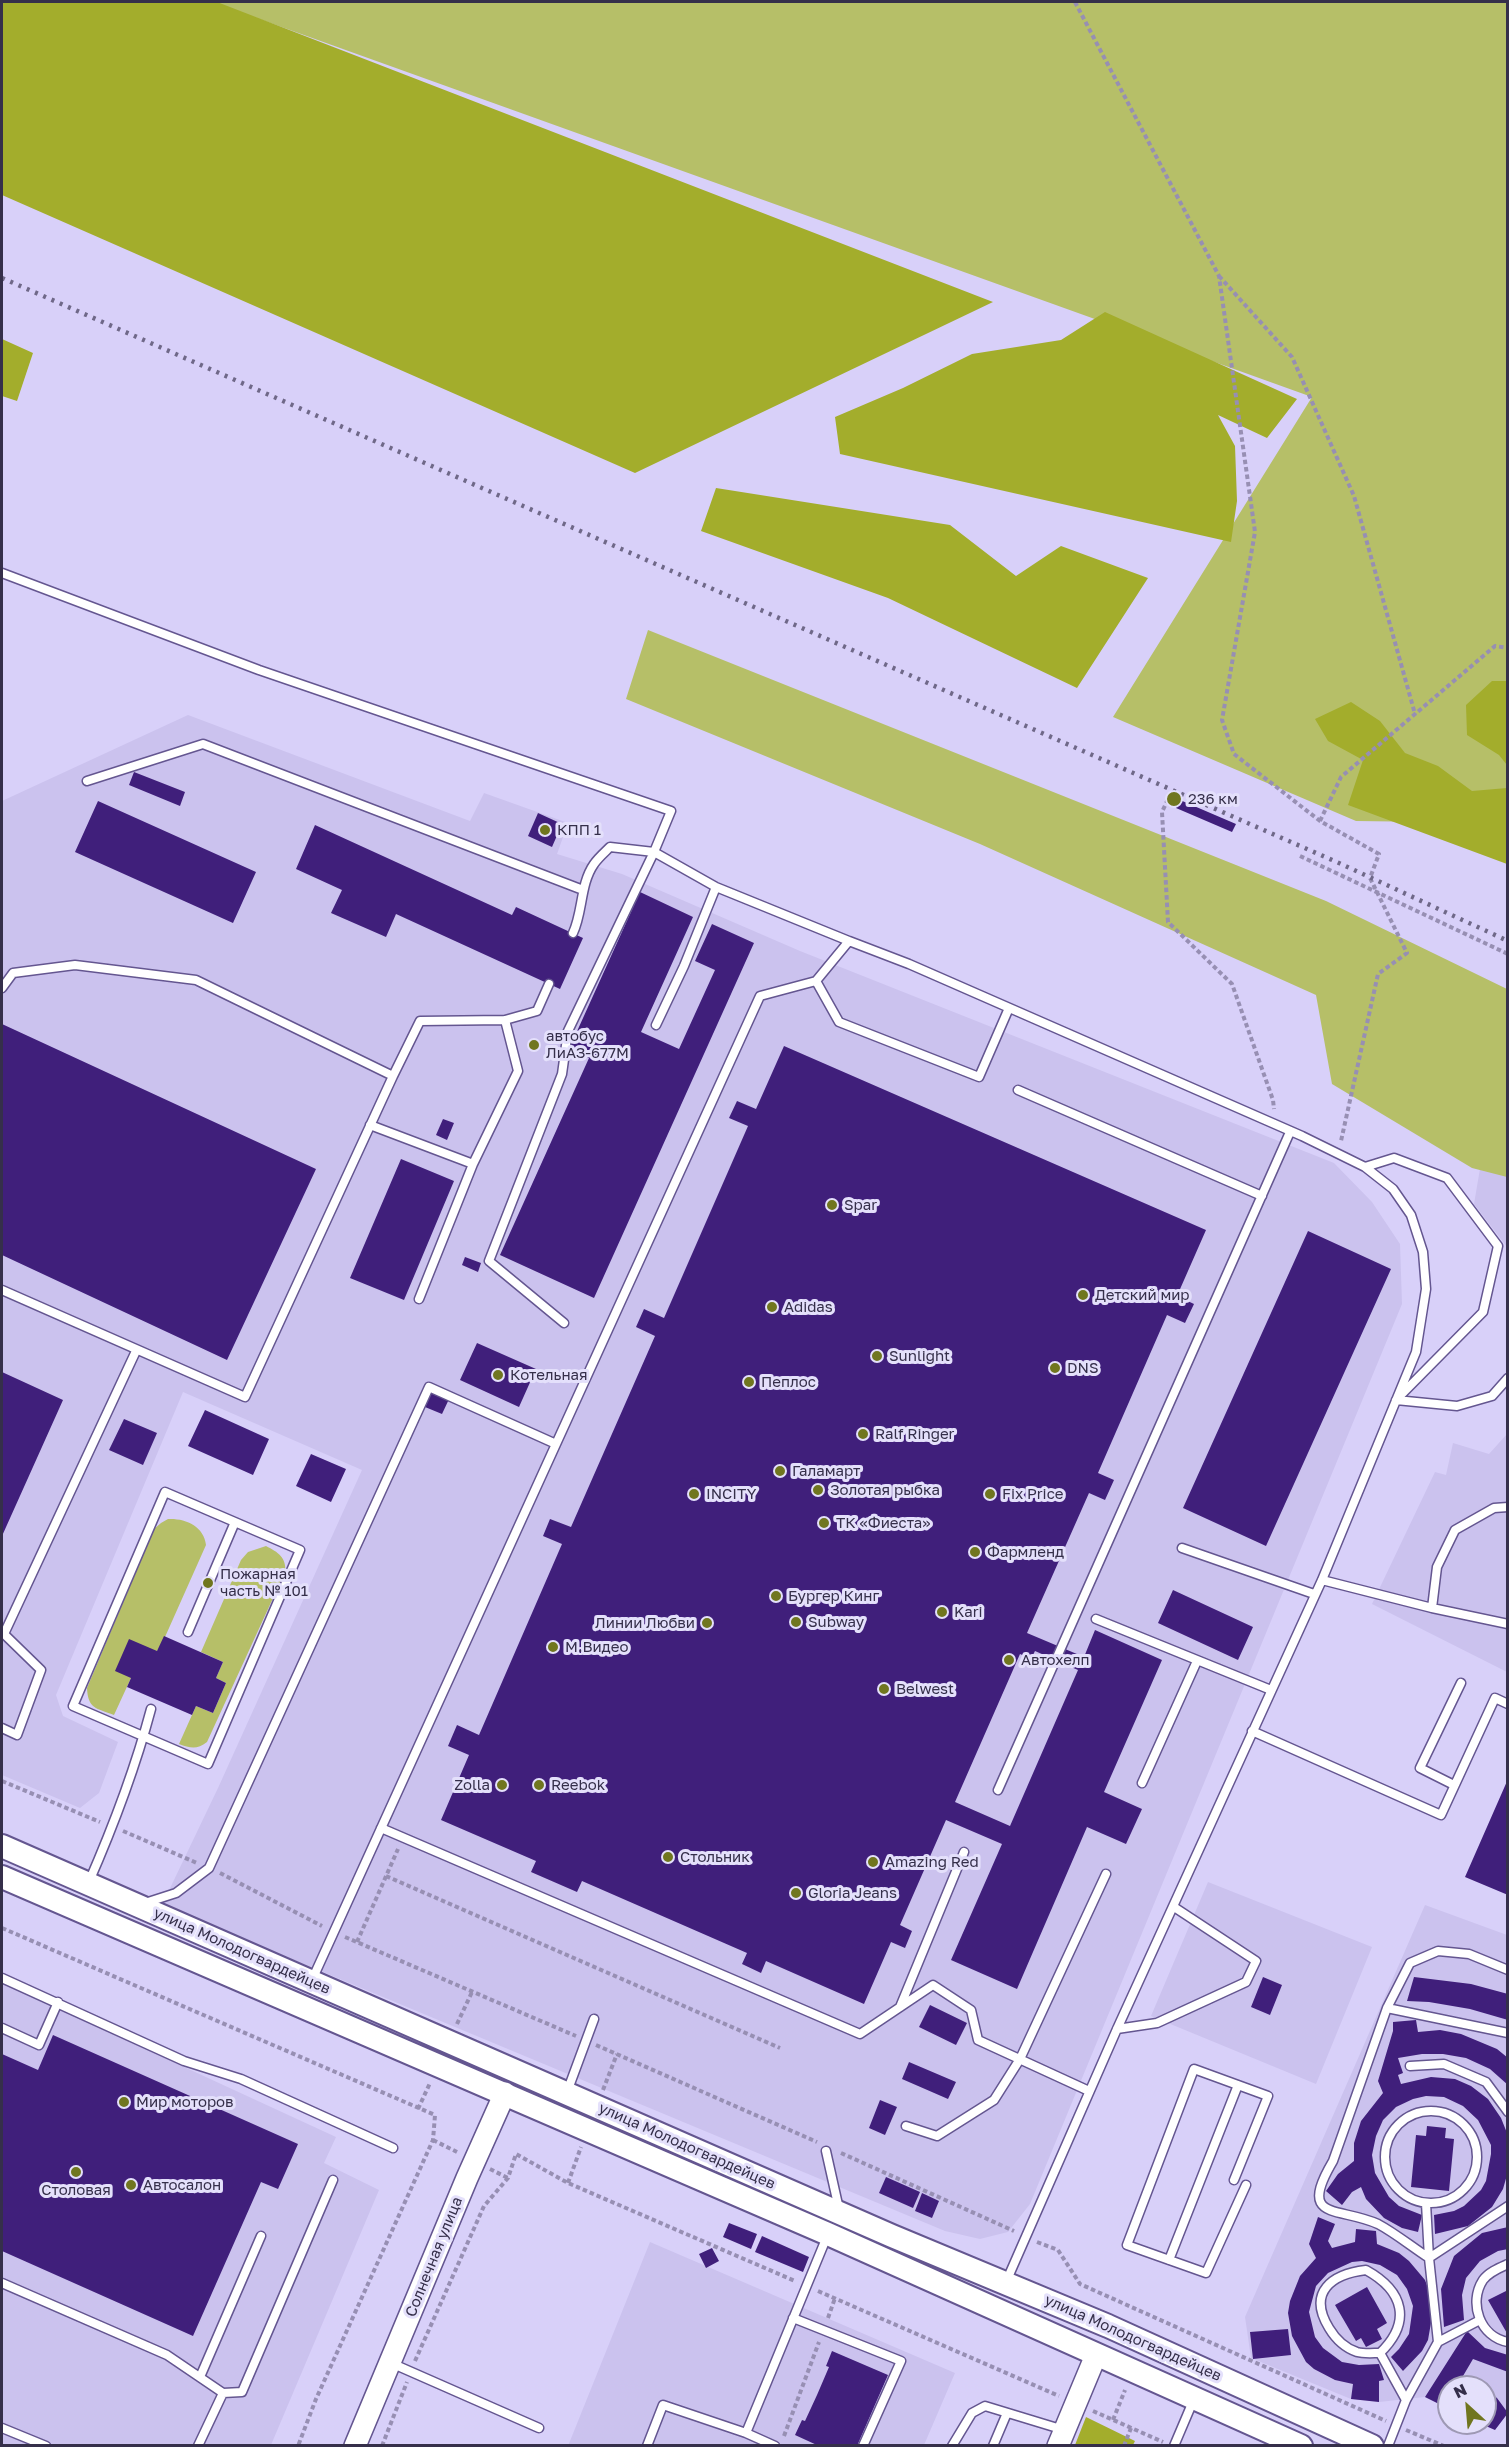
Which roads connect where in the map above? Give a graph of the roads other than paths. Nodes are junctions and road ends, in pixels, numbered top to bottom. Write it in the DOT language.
graph roads {
  1 [pos="2,573"];
  2 [pos="87,781"];
  3 [pos="654,852"];
  4 [pos="716,887"];
  5 [pos="583,890"];
  6 [pos="573,933"];
  7 [pos="849,941"];
  8 [pos="816,981"];
  9 [pos="549,984"];
  10 [pos="2,988"];
  11 [pos="1009,1008"];
  12 [pos="505,1020"];
  13 [pos="656,1025"];
  14 [pos="393,1076"];
  15 [pos="1018,1090"];
  16 [pos="370,1125"];
  17 [pos="1290,1132"];
  18 [pos="473,1164"];
  19 [pos="1365,1167"];
  20 [pos="1262,1196"];
  21 [pos="2,1290"];
  22 [pos="418,1299"];
  23 [pos="564,1323"];
  24 [pos="136,1351"];
  25 [pos="1508,1378"];
  26 [pos="1396,1400"];
  27 [pos="556,1444"];
  28 [pos="1508,1507"];
  29 [pos="235,1522"];
  30 [pos="1182,1548"];
  31 [pos="1322,1580"];
  32 [pos="1314,1594"];
  33 [pos="1432,1608"];
  34 [pos="1096,1619"];
  35 [pos="1508,1624"];
  36 [pos="188,1632"];
  37 [pos="3,1633"];
  38 [pos="1197,1661"];
  39 [pos="1461,1683"];
  40 [pos="1271,1690"];
  41 [pos="1508,1704"];
  42 [pos="151,1709"];
  43 [pos="2,1728"];
  44 [pos="1252,1731"];
  45 [pos="144,1737"];
  46 [pos="1142,1783"];
  47 [pos="1454,1785"];
  48 [pos="998,1790"];
  49 [pos="381,1828"];
  50 [pos="2,1846"];
  51 [pos="964,1852"];
  52 [pos="1106,1874"];
  53 [pos="2,1877"];
  54 [pos="88,1884"];
  55 [pos="137,1905"];
  56 [pos="1174,1908"];
  57 [pos="1508,1970"];
  58 [pos="2,1978"];
  59 [pos="311,1982"];
  60 [pos="58,2002"];
  61 [pos="900,2007"];
  62 [pos="1387,2008"];
  63 [pos="594,2019"];
  64 [pos="2,2028"];
  65 [pos="1117,2029"];
  66 [pos="1508,2033"];
  67 [pos="1020,2059"];
  68 [pos="1410,2066"];
  69 [pos="514,2070"];
  70 [pos="1238,2085"];
  71 [pos="1089,2091"];
  72 [pos="505,2093"];
  73 [pos="567,2093"];
  74 [pos="1508,2112"];
  75 [pos="906,2126"];
  76 [pos="393,2148"];
  77 [pos="827,2149"];
  78 [pos="333,2180"];
  79 [pos="1234,2180"];
  80 [pos="1246,2185"];
  81 [pos="1426,2204"];
  82 [pos="1508,2206"];
  83 [pos="840,2213"];
  84 [pos="828,2234"];
  85 [pos="261,2236"];
  86 [pos="1429,2258"];
  87 [pos="1169,2260"];
  88 [pos="1508,2264"];
  89 [pos="2,2283"];
  90 [pos="1006,2283"];
  91 [pos="793,2318"];
  92 [pos="1480,2320"];
  93 [pos="1108,2326"];
  94 [pos="1438,2342"];
  95 [pos="1508,2342"];
  96 [pos="1380,2353"];
  97 [pos="1096,2355"];
  98 [pos="390,2363"];
  99 [pos="1206,2370"];
  100 [pos="200,2377"];
  101 [pos="223,2393"];
  102 [pos="1194,2398"];
  103 [pos="1406,2400"];
  104 [pos="1006,2413"];
  105 [pos="2,2428"];
  106 [pos="539,2428"];
  107 [pos="746,2433"];
  108 [pos="1061,2438"];
  109 [pos="46,2445"];
  110 [pos="198,2445"];
  111 [pos="355,2445"];
  112 [pos="647,2445"];
  113 [pos="775,2445"];
  114 [pos="863,2445"];
  115 [pos="952,2445"];
  116 [pos="993,2445"];
  117 [pos="1172,2445"];
  118 [pos="1301,2445"];
  119 [pos="1372,2445"];
  120 [pos="1388,2445"];
  1 -- 3 [label="lane"];
  2 -- 5 [label="lane"];
  3 -- 4 [label="lane"];
  3 -- 5 [label="lane"];
  3 -- 23 [label="lane"];
  4 -- 7 [label="lane"];
  4 -- 13 [label="lane"];
  5 -- 6 [label="lane"];
  7 -- 8 [label="lane"];
  7 -- 11 [label="lane"];
  8 -- 11 [label="lane"];
  8 -- 27 [label="lane"];
  9 -- 12 [label="lane"];
  10 -- 14 [label="lane"];
  11 -- 17 [label="lane"];
  12 -- 14 [label="lane"];
  12 -- 18 [label="lane"];
  14 -- 16 [label="lane"];
  15 -- 20 [label="lane"];
  16 -- 18 [label="lane"];
  16 -- 24 [label="lane"];
  17 -- 19 [label="lane"];
  17 -- 20 [label="lane"];
  18 -- 22 [label="lane"];
  19 -- 26 [label="lane"];
  19 -- 26 [label="lane"];
  20 -- 48 [label="lane"];
  21 -- 24 [label="lane"];
  24 -- 37 [label="lane"];
  25 -- 26 [label="lane"];
  26 -- 31 [label="lane"];
  27 -- 49 [label="lane"];
  27 -- 55 [label="lane"];
  28 -- 33 [label="lane"];
  29 -- 36 [label="lane"];
  29 -- 45 [label="lane"];
  29 -- 45 [label="lane"];
  30 -- 32 [label="lane"];
  31 -- 32 [label="lane"];
  31 -- 33 [label="lane"];
  32 -- 40 [label="lane"];
  33 -- 35 [label="lane"];
  34 -- 38 [label="lane"];
  37 -- 43 [label="lane"];
  38 -- 40 [label="lane"];
  38 -- 46 [label="lane"];
  39 -- 47 [label="lane"];
  40 -- 44 [label="lane"];
  41 -- 47 [label="lane"];
  42 -- 45 [label="lane"];
  44 -- 47 [label="lane"];
  44 -- 56 [label="lane"];
  45 -- 54 [label="lane"];
  49 -- 59 [label="lane"];
  49 -- 61 [label="lane"];
  50 -- 54 [label="main road, улица Молодогвардейцев"];
  51 -- 61 [label="lane"];
  52 -- 67 [label="lane"];
  53 -- 72 [label="main road, улица Молодогвардейцев"];
  54 -- 55 [label="main road, улица Молодогвардейцев"];
  55 -- 59 [label="main road, улица Молодогвардейцев"];
  56 -- 65 [label="lane"];
  56 -- 65 [label="lane"];
  57 -- 62 [label="lane"];
  58 -- 60 [label="lane"];
  59 -- 69 [label="main road, улица Молодогвардейцев"];
  60 -- 64 [label="lane"];
  60 -- 76 [label="lane"];
  61 -- 67 [label="lane"];
  62 -- 66 [label="lane"];
  62 -- 86 [label="lane"];
  63 -- 73 [label="lane"];
  65 -- 71 [label="lane"];
  67 -- 71 [label="lane"];
  67 -- 75 [label="lane"];
  68 -- 74 [label="lane"];
  69 -- 72 [label="main road, Солнечная улица"];
  69 -- 73 [label="main road, улица Молодогвардейцев"];
  70 -- 79 [label="lane"];
  70 -- 87 [label="lane"];
  70 -- 87 [label="lane"];
  71 -- 90 [label="lane"];
  72 -- 84 [label="main road, улица Молодогвардейцев"];
  72 -- 98 [label="street, Солнечная улица"];
  73 -- 83 [label="main road, улица Молодогвардейцев"];
  77 -- 83 [label="lane"];
  78 -- 101 [label="lane"];
  80 -- 87 [label="lane"];
  81 -- 81 [label="lane"];
  81 -- 86 [label="lane"];
  82 -- 86 [label="lane"];
  83 -- 90 [label="main road, улица Молодогвардейцев"];
  84 -- 91 [label="lane"];
  84 -- 97 [label="main road, улица Молодогвардейцев"];
  85 -- 100 [label="lane"];
  86 -- 94 [label="lane"];
  88 -- 92 [label="lane"];
  89 -- 100 [label="lane"];
  90 -- 93 [label="main road, улица Молодогвардейцев"];
  91 -- 107 [label="lane"];
  91 -- 114 [label="lane"];
  92 -- 94 [label="lane"];
  92 -- 95 [label="lane"];
  93 -- 97 [label="main road"];
  93 -- 99 [label="main road, улица Молодогвардейцев"];
  94 -- 103 [label="lane"];
  96 -- 96 [label="lane"];
  96 -- 103 [label="lane"];
  97 -- 102 [label="main road, улица Молодогвардейцев"];
  97 -- 108 [label="street"];
  98 -- 106 [label="lane"];
  98 -- 111 [label="street, Солнечная улица"];
  99 -- 102 [label="main road"];
  99 -- 119 [label="main road, улица Молодогвардейцев"];
  100 -- 101 [label="lane"];
  101 -- 110 [label="lane"];
  102 -- 117 [label="lane"];
  102 -- 118 [label="main road, улица Молодогвардейцев"];
  103 -- 120 [label="lane"];
  104 -- 108 [label="lane"];
  104 -- 115 [label="lane"];
  104 -- 116 [label="lane"];
  105 -- 109 [label="lane"];
  107 -- 112 [label="lane"];
  107 -- 113 [label="lane"];
}
